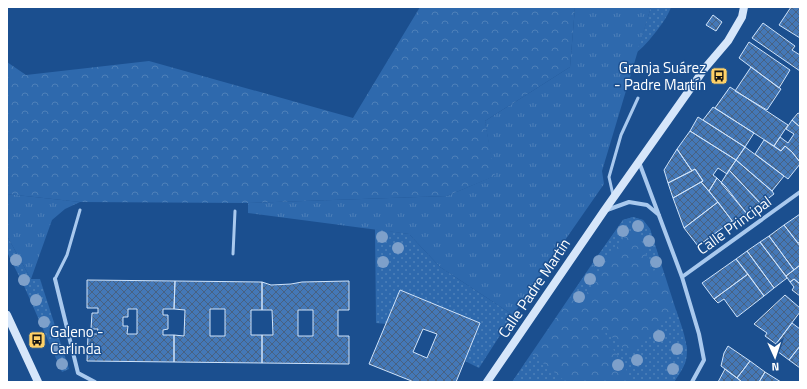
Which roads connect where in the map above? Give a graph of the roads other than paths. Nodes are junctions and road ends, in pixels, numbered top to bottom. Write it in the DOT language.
graph roads {
  1 [pos="744,7"];
  2 [pos="638,98"];
  3 [pos="639,161"];
  4 [pos="799,194"];
  5 [pos="613,198"];
  6 [pos="80,210"];
  7 [pos="234,211"];
  8 [pos="604,211"];
  9 [pos="659,215"];
  10 [pos="233,254"];
  11 [pos="682,277"];
  12 [pos="55,279"];
  13 [pos="7,315"];
  14 [pos="38,382"];
  15 [pos="95,382"];
  16 [pos="486,382"];
  17 [pos="692,382"];
  1 -- 3 [label="street, Calle Padre Martín"];
  2 -- 5 [label="lane"];
  3 -- 5 [label="street, Calle Padre Martín"];
  3 -- 9 [label="street"];
  4 -- 11 [label="street, Calle Principal"];
  5 -- 8 [label="street, Calle Padre Martín"];
  6 -- 12 [label="lane"];
  7 -- 10 [label="lane"];
  8 -- 9 [label="street"];
  8 -- 16 [label="street, Calle Padre Martín"];
  9 -- 11 [label="street"];
  11 -- 17 [label="street"];
  12 -- 15 [label="street"];
  13 -- 14 [label="street"];
}
